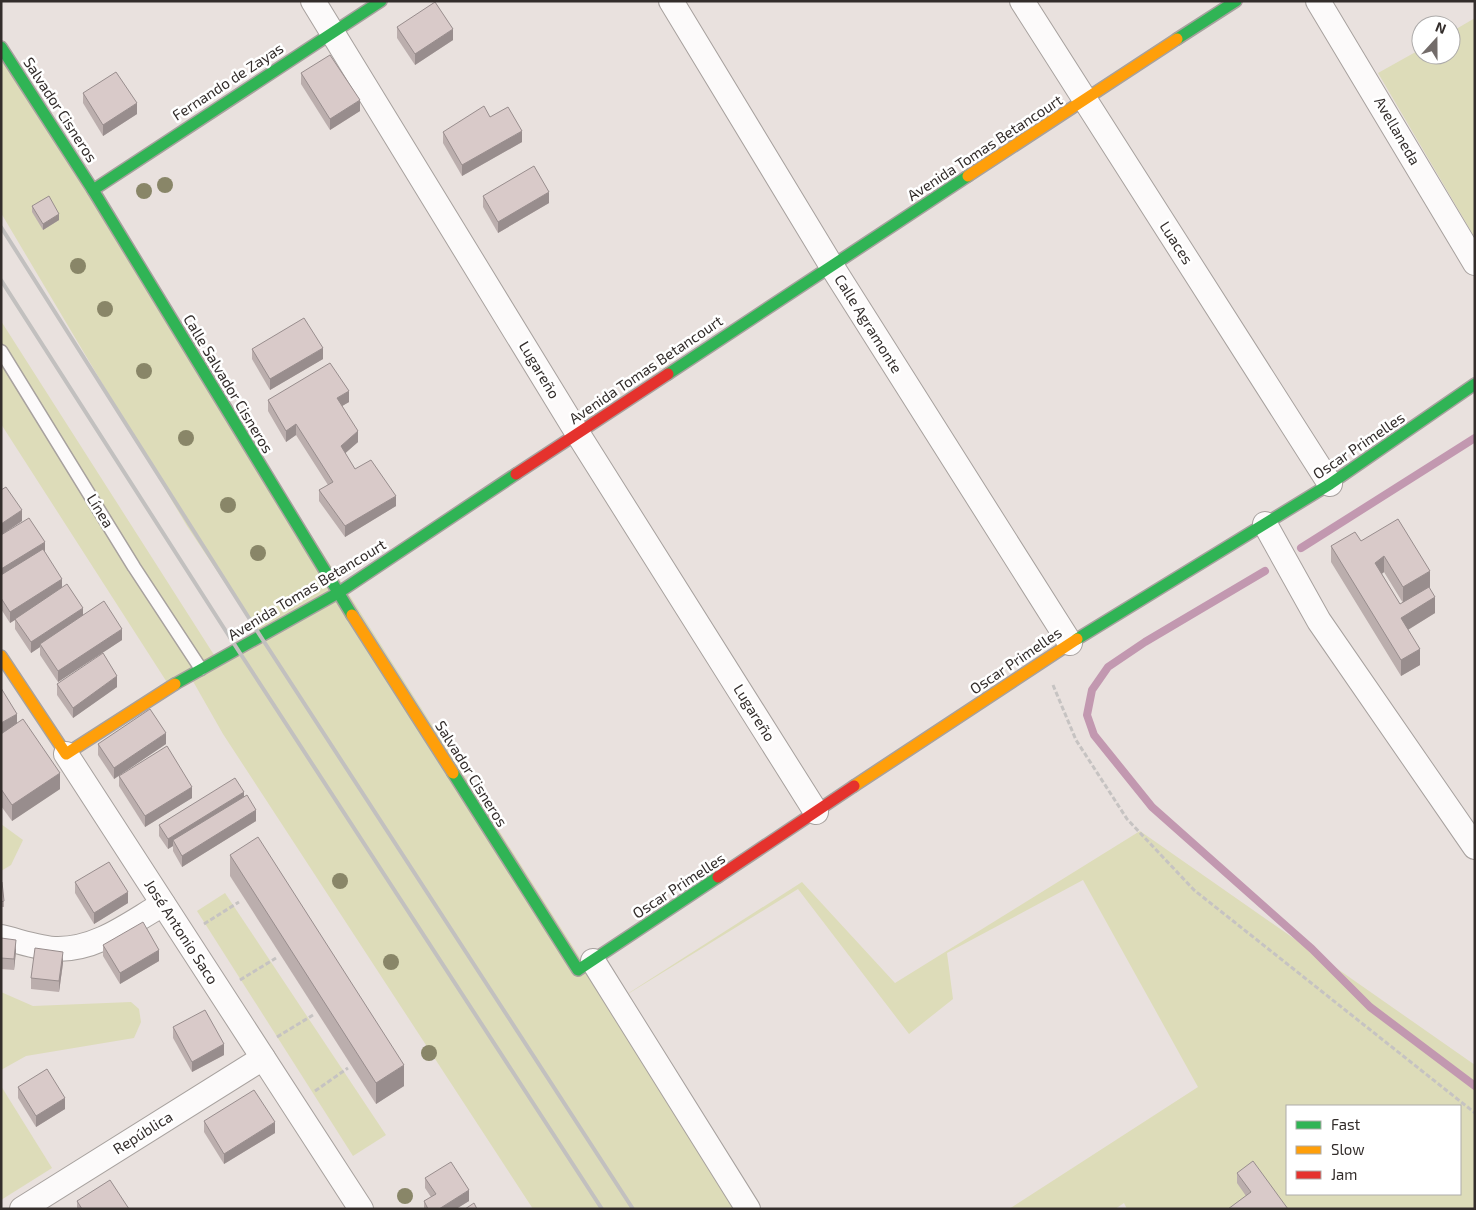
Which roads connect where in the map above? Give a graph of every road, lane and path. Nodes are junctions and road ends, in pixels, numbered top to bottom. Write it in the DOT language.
graph roads {
  1 [pos="313,1"];
  2 [pos="381,1"];
  3 [pos="671,1"];
  4 [pos="1022,1"];
  5 [pos="1236,1"];
  6 [pos="1318,1"];
  7 [pos="332,32"];
  8 [pos="1,47"];
  9 [pos="1085,102"];
  10 [pos="93,190"];
  11 [pos="1475,263"];
  12 [pos="831,265"];
  13 [pos="1,351"];
  14 [pos="1475,384"];
  15 [pos="578,434"];
  16 [pos="1330,484"];
  17 [pos="1265,524"];
  18 [pos="338,593"];
  19 [pos="1070,643"];
  20 [pos="1,656"];
  21 [pos="1043,661"];
  22 [pos="201,669"];
  23 [pos="66,754"];
  24 [pos="816,812"];
  25 [pos="1475,847"];
  26 [pos="240,902"];
  27 [pos="163,904"];
  28 [pos="1,936"];
  29 [pos="184,936"];
  30 [pos="276,958"];
  31 [pos="585,966"];
  32 [pos="220,992"];
  33 [pos="313,1015"];
  34 [pos="260,1053"];
  35 [pos="348,1068"];
  36 [pos="294,1105"];
  37 [pos="1475,1113"];
  38 [pos="22,1209"];
  39 [pos="361,1209"];
  40 [pos="748,1209"];
  1 -- 7 [label="street, Lugareño"];
  2 -- 7 [label="street, Fernando de Zayas"];
  3 -- 12 [label="street, Calle Agramonte"];
  4 -- 9 [label="street, Luaces"];
  5 -- 9 [label="street, Avenida Tomas Betancourt"];
  6 -- 11 [label="street, Avellaneda"];
  7 -- 10 [label="street, Fernando de Zayas"];
  7 -- 15 [label="street, Lugareño"];
  8 -- 10 [label="street, Salvador Cisneros"];
  9 -- 12 [label="street, Avenida Tomas Betancourt"];
  9 -- 16 [label="street, Luaces"];
  10 -- 18 [label="street, Calle Salvador Cisneros"];
  12 -- 15 [label="street, Avenida Tomas Betancourt"];
  12 -- 19 [label="street, Calle Agramonte"];
  13 -- 22 [label="lane, Línea"];
  14 -- 16 [label="street, Oscar Primelles"];
  15 -- 18 [label="street, Avenida Tomas Betancourt"];
  15 -- 24 [label="street, Lugareño"];
  16 -- 17 [label="street, Oscar Primelles"];
  17 -- 19 [label="street, Oscar Primelles"];
  17 -- 25 [label="street"];
  18 -- 22 [label="street, Avenida Tomas Betancourt"];
  18 -- 31 [label="street, Salvador Cisneros"];
  19 -- 21 [label="street, Oscar Primelles"];
  20 -- 23 [label="street, José Antonio Saco"];
  21 -- 24 [label="street, Oscar Primelles"];
  21 -- 37 [label="path"];
  22 -- 23 [label="street, Avenida Tomas Betancourt"];
  23 -- 27 [label="street, José Antonio Saco"];
  24 -- 31 [label="street, Oscar Primelles"];
  26 -- 29 [label="path"];
  27 -- 28 [label="street"];
  27 -- 29 [label="street, José Antonio Saco"];
  29 -- 32 [label="street, José Antonio Saco"];
  30 -- 32 [label="path"];
  31 -- 40 [label="street"];
  32 -- 34 [label="street, José Antonio Saco"];
  33 -- 34 [label="path"];
  34 -- 36 [label="street, José Antonio Saco"];
  34 -- 38 [label="street, República"];
  35 -- 36 [label="path"];
  36 -- 39 [label="street, José Antonio Saco"];
}
